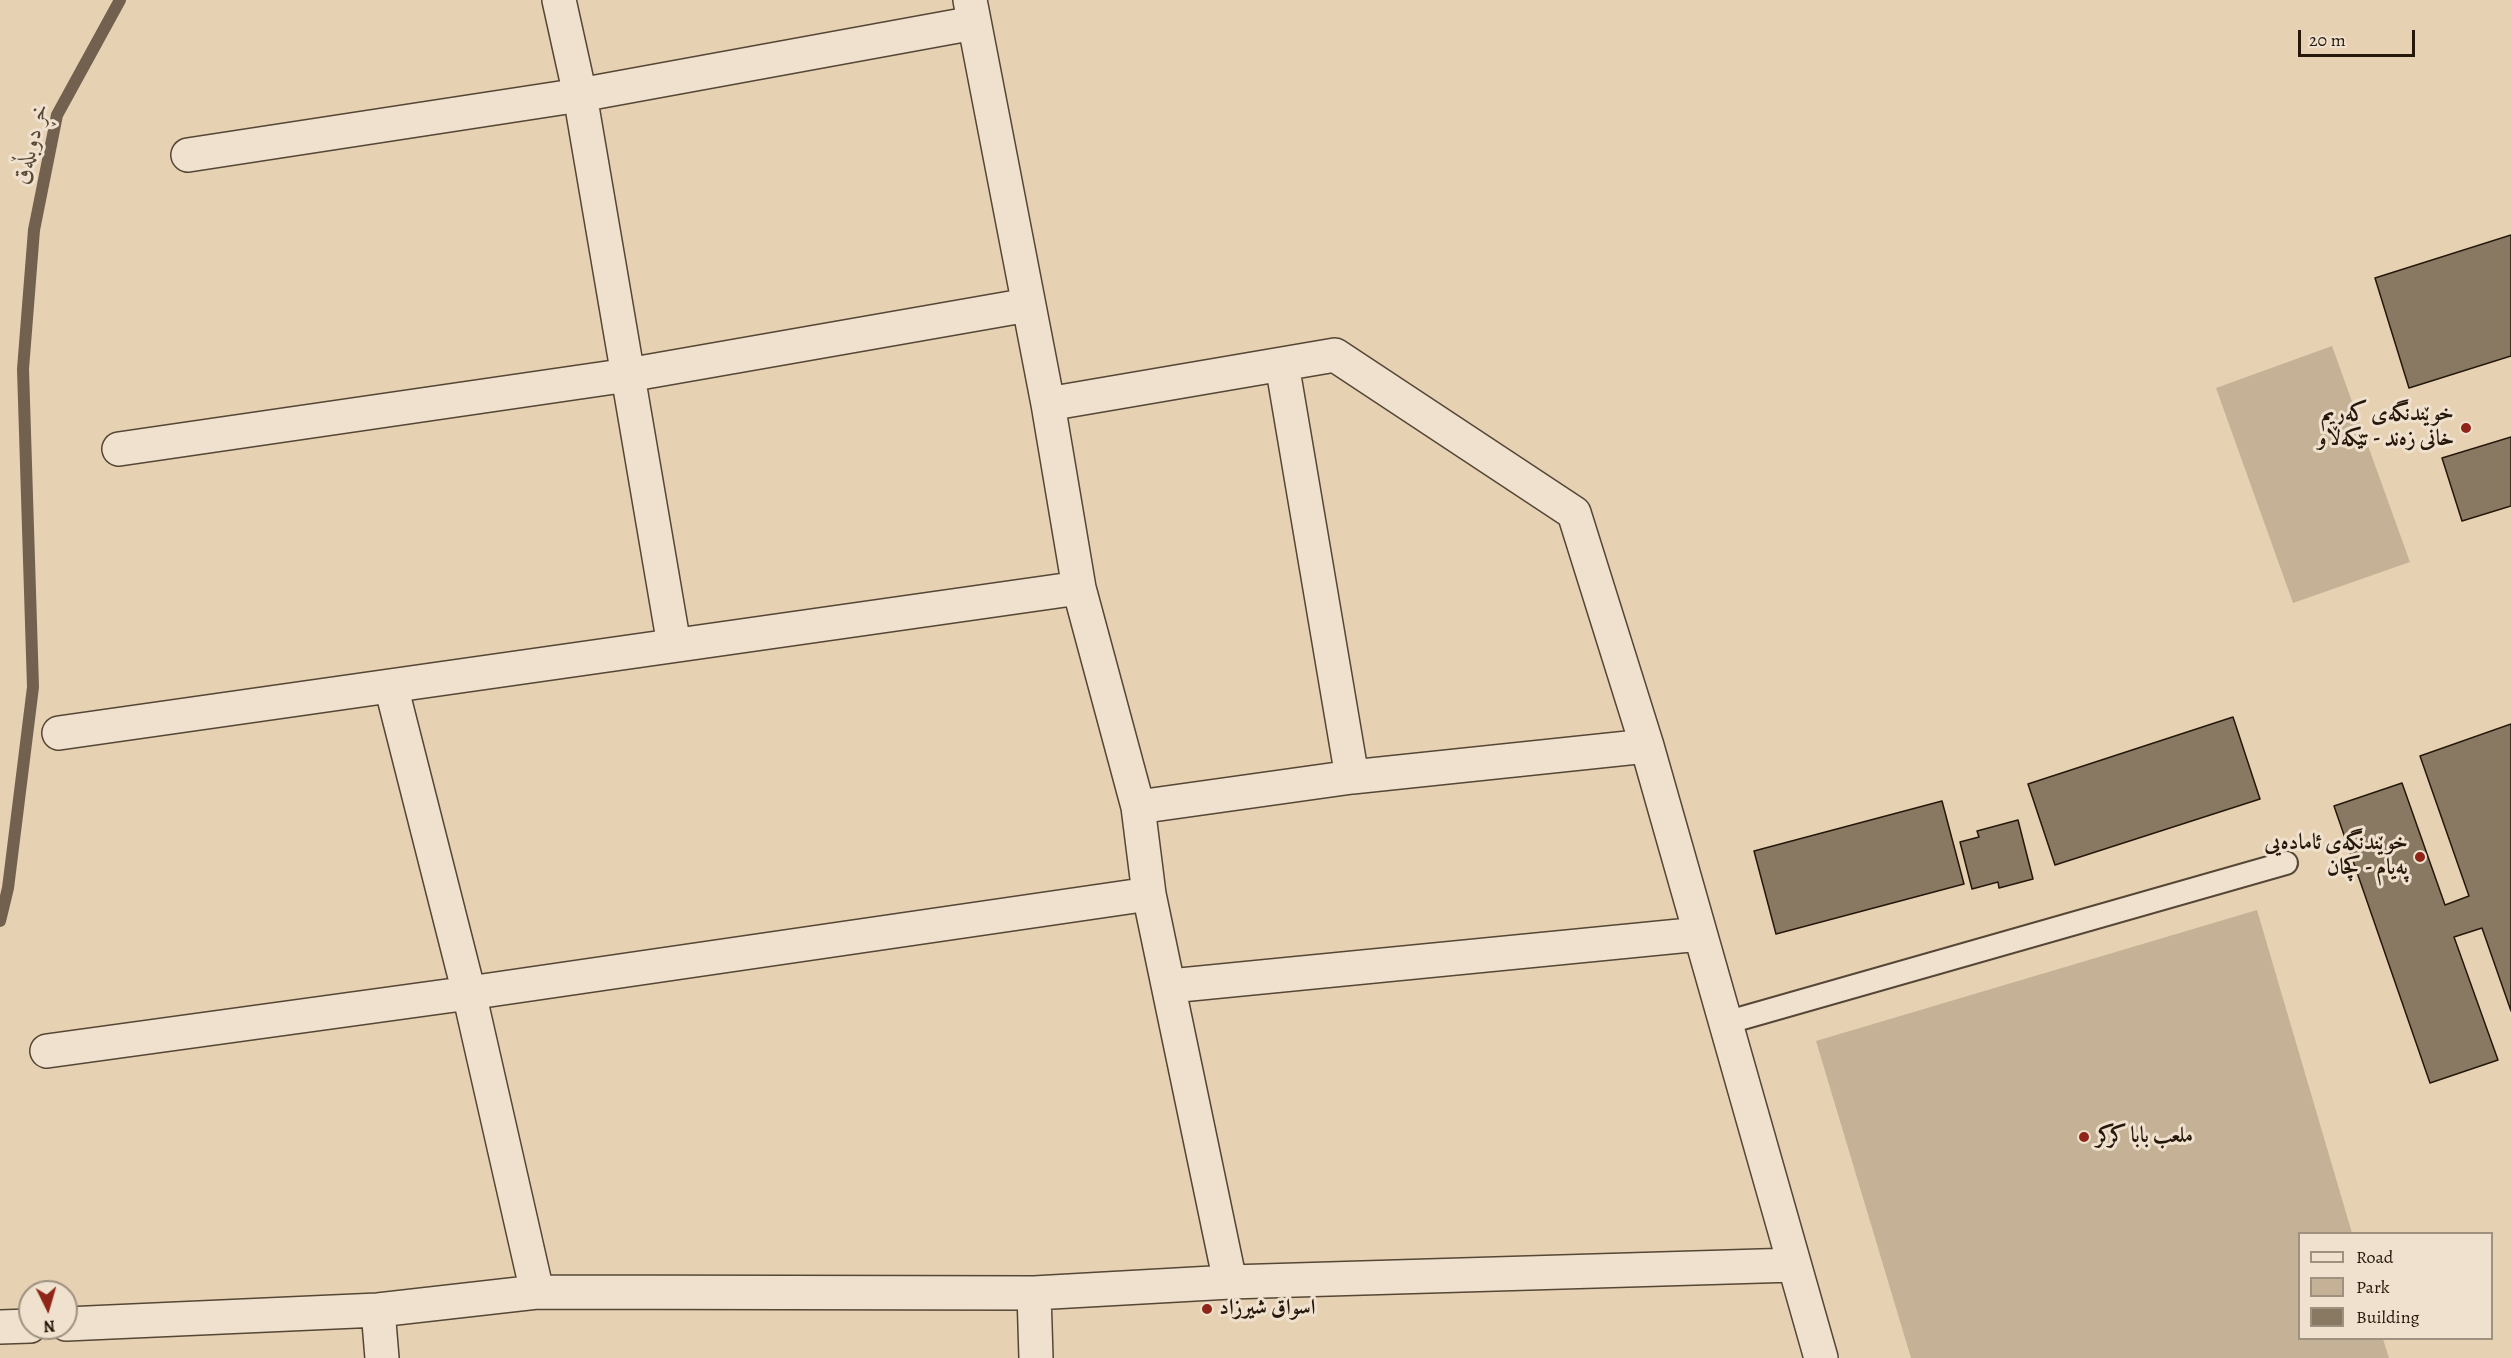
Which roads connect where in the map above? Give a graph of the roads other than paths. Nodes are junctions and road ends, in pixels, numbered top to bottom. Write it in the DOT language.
graph roads {
  1 [pos="559,0"];
  2 [pos="972,11"];
  3 [pos="580,95"];
  4 [pos="188,155"];
  5 [pos="1028,305"];
  6 [pos="1281,364"];
  7 [pos="628,375"];
  8 [pos="1048,404"];
  9 [pos="119,449"];
  10 [pos="1079,588"];
  11 [pos="674,645"];
  12 [pos="391,686"];
  13 [pos="59,733"];
  14 [pos="1647,746"];
  15 [pos="1352,777"];
  16 [pos="1138,807"];
  17 [pos="2286,863"];
  18 [pos="1149,894"];
  19 [pos="1700,934"];
  20 [pos="1170,986"];
  21 [pos="469,993"];
  22 [pos="1725,1023"];
  23 [pos="47,1051"];
  24 [pos="1794,1265"];
  25 [pos="1230,1282"];
  26 [pos="537,1292"];
  27 [pos="1034,1293"];
  28 [pos="378,1310"];
  29 [pos="78,1323"];
  30 [pos="18,1326"];
  31 [pos="0,1327"];
  32 [pos="382,1358"];
  33 [pos="1036,1358"];
  34 [pos="1821,1358"];
  1 -- 3 [label="street"];
  2 -- 3 [label="street"];
  2 -- 5 [label="street"];
  3 -- 4 [label="street"];
  3 -- 7 [label="street"];
  5 -- 7 [label="street"];
  5 -- 8 [label="street"];
  6 -- 8 [label="street"];
  6 -- 14 [label="street"];
  6 -- 15 [label="street"];
  7 -- 9 [label="street"];
  7 -- 11 [label="street"];
  8 -- 10 [label="street"];
  10 -- 11 [label="street"];
  10 -- 16 [label="street"];
  11 -- 12 [label="street"];
  12 -- 13 [label="street"];
  12 -- 21 [label="street"];
  14 -- 15 [label="street"];
  14 -- 19 [label="street"];
  15 -- 16 [label="street"];
  16 -- 18 [label="street"];
  17 -- 22 [label="lane"];
  18 -- 20 [label="street"];
  18 -- 21 [label="street"];
  19 -- 20 [label="street"];
  19 -- 22 [label="street"];
  20 -- 25 [label="street"];
  21 -- 23 [label="street"];
  21 -- 26 [label="street"];
  22 -- 24 [label="street"];
  24 -- 25 [label="street"];
  24 -- 34 [label="street"];
  25 -- 27 [label="street"];
  26 -- 27 [label="street"];
  26 -- 28 [label="street"];
  27 -- 33 [label="street"];
  28 -- 29 [label="street"];
  28 -- 32 [label="street"];
  30 -- 31 [label="street"];
}
